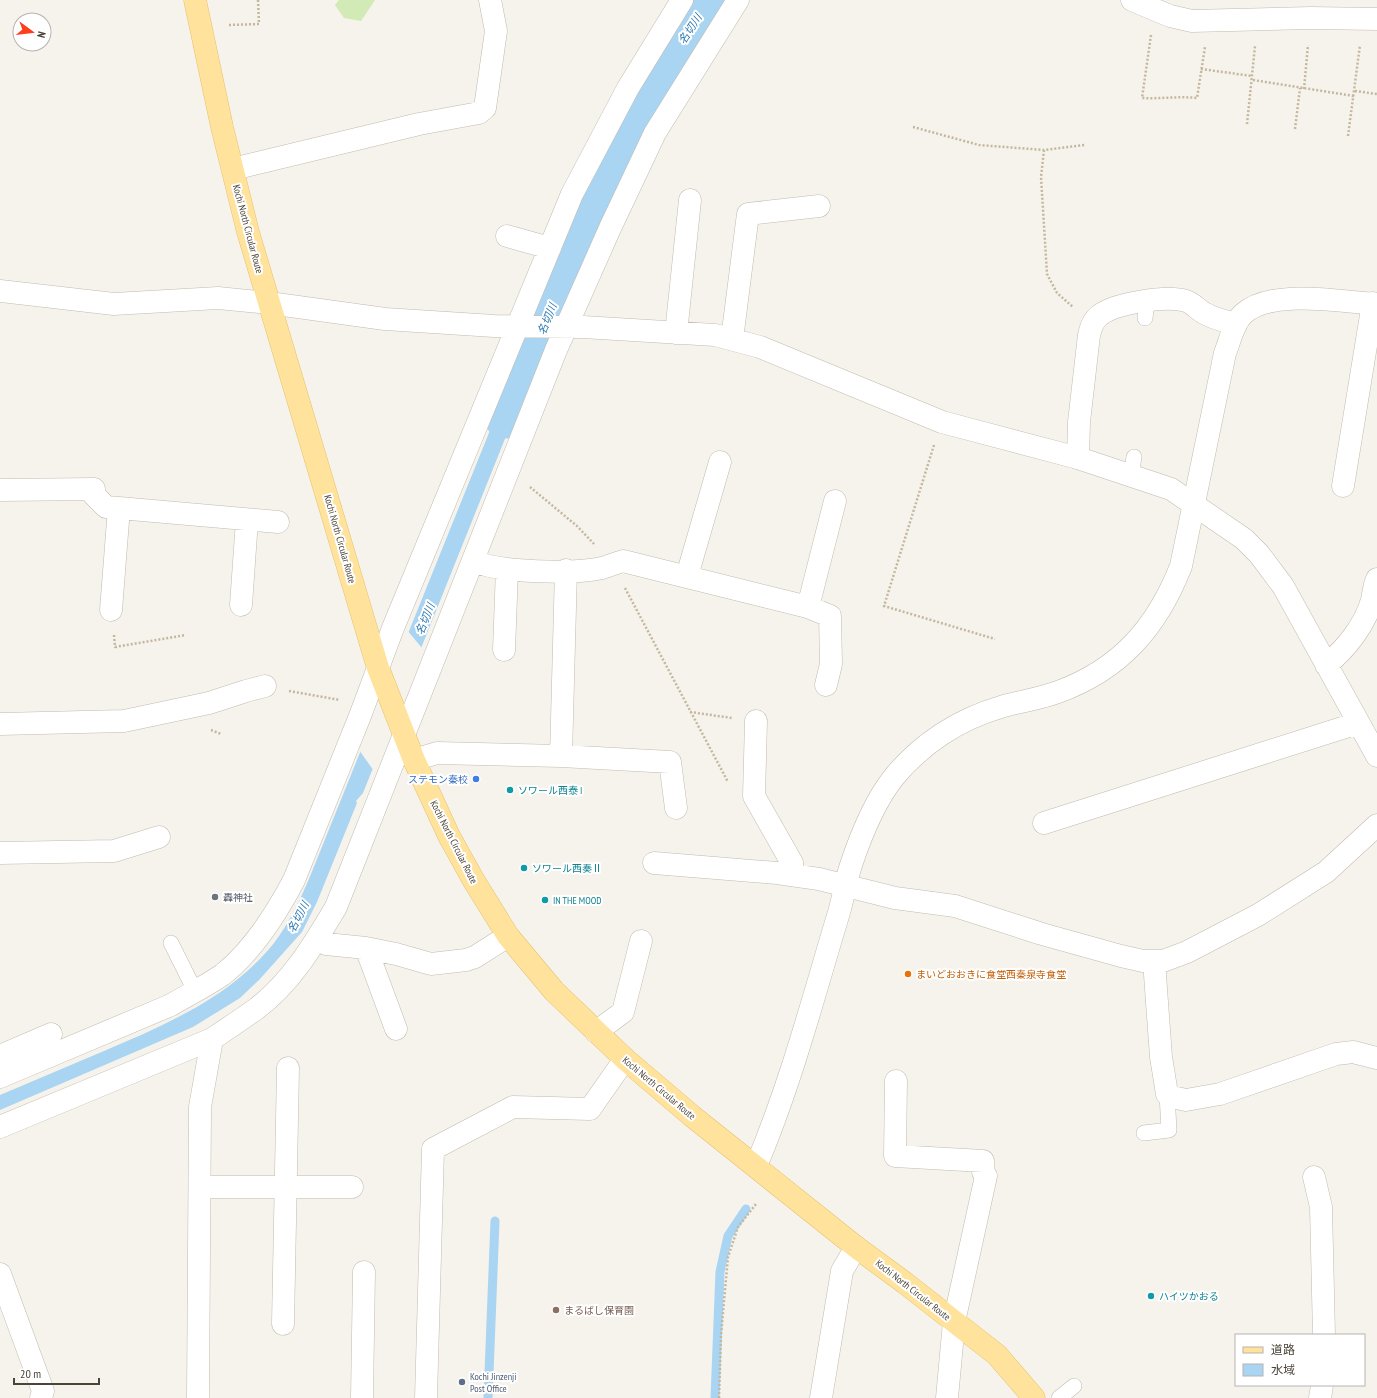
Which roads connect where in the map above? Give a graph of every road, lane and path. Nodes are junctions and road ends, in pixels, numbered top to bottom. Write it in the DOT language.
graph roads {
  1 [pos="195,0"];
  2 [pos="258,0"];
  3 [pos="490,0"];
  4 [pos="682,0"];
  5 [pos="738,0"];
  6 [pos="1132,0"];
  7 [pos="1155,11"];
  8 [pos="1311,18"];
  9 [pos="1370,19"];
  10 [pos="1258,20"];
  11 [pos="1209,21"];
  12 [pos="229,25"];
  13 [pos="1201,69"];
  14 [pos="1252,76"];
  15 [pos="1253,80"];
  16 [pos="1302,88"];
  17 [pos="1355,91"];
  18 [pos="1377,94"];
  19 [pos="1354,96"];
  20 [pos="1247,124"];
  21 [pos="913,127"];
  22 [pos="1295,129"];
  23 [pos="1348,136"];
  24 [pos="1085,145"];
  25 [pos="1044,150"];
  26 [pos="233,169"];
  27 [pos="690,200"];
  28 [pos="819,206"];
  29 [pos="507,236"];
  30 [pos="550,248"];
  31 [pos="0,291"];
  32 [pos="269,303"];
  33 [pos="1375,304"];
  34 [pos="1092,323"];
  35 [pos="1236,324"];
  36 [pos="521,326"];
  37 [pos="561,327"];
  38 [pos="676,333"];
  39 [pos="732,339"];
  40 [pos="942,422"];
  41 [pos="1078,458"];
  42 [pos="720,462"];
  43 [pos="510,470"];
  44 [pos="1343,486"];
  45 [pos="0,490"];
  46 [pos="835,501"];
  47 [pos="1195,506"];
  48 [pos="119,508"];
  49 [pos="246,520"];
  50 [pos="278,522"];
  51 [pos="474,561"];
  52 [pos="613,565"];
  53 [pos="507,569"];
  54 [pos="566,570"];
  55 [pos="687,576"];
  56 [pos="1377,579"];
  57 [pos="241,605"];
  58 [pos="808,607"];
  59 [pos="111,610"];
  60 [pos="186,634"];
  61 [pos="996,639"];
  62 [pos="504,650"];
  63 [pos="1326,665"];
  64 [pos="379,673"];
  65 [pos="826,685"];
  66 [pos="265,686"];
  67 [pos="341,700"];
  68 [pos="690,712"];
  69 [pos="756,721"];
  70 [pos="1358,723"];
  71 [pos="0,724"];
  72 [pos="402,731"];
  73 [pos="561,756"];
  74 [pos="1377,756"];
  75 [pos="414,760"];
  76 [pos="732,789"];
  77 [pos="676,808"];
  78 [pos="1044,823"];
  79 [pos="1377,825"];
  80 [pos="159,837"];
  81 [pos="0,853"];
  82 [pos="654,863"];
  83 [pos="794,875"];
  84 [pos="845,887"];
  85 [pos="508,936"];
  86 [pos="317,940"];
  87 [pos="641,941"];
  88 [pos="171,943"];
  89 [pos="366,948"];
  90 [pos="1154,961"];
  91 [pos="195,992"];
  92 [pos="396,1029"];
  93 [pos="596,1032"];
  94 [pos="51,1034"];
  95 [pos="212,1039"];
  96 [pos="0,1056"];
  97 [pos="1377,1058"];
  98 [pos="625,1059"];
  99 [pos="288,1068"];
  100 [pos="0,1077"];
  101 [pos="896,1081"];
  102 [pos="1167,1094"];
  103 [pos="0,1127"];
  104 [pos="1144,1133"];
  105 [pos="756,1166"];
  106 [pos="1314,1177"];
  107 [pos="200,1187"];
  108 [pos="352,1187"];
  109 [pos="286,1188"];
  110 [pos="756,1204"];
  111 [pos="856,1247"];
  112 [pos="364,1272"];
  113 [pos="0,1274"];
  114 [pos="954,1322"];
  115 [pos="283,1324"];
  116 [pos="1324,1334"];
  117 [pos="1074,1386"];
  118 [pos="1322,1386"];
  119 [pos="41,1398"];
  120 [pos="198,1398"];
  121 [pos="362,1398"];
  122 [pos="426,1398"];
  123 [pos="719,1398"];
  124 [pos="821,1398"];
  125 [pos="947,1398"];
  126 [pos="1034,1398"];
  127 [pos="1059,1398"];
  128 [pos="1320,1398"];
  1 -- 26 [label="main road, Kochi North Circular Route"];
  2 -- 12 [label="path"];
  3 -- 26 [label="street"];
  4 -- 30 [label="street"];
  5 -- 37 [label="street"];
  6 -- 7 [label="street"];
  7 -- 11 [label="street"];
  7 -- 13 [label="path"];
  8 -- 9 [label="street"];
  8 -- 10 [label="street"];
  8 -- 16 [label="path"];
  9 -- 17 [label="path"];
  10 -- 11 [label="street"];
  10 -- 14 [label="path"];
  11 -- 13 [label="path"];
  13 -- 14 [label="path"];
  14 -- 15 [label="path"];
  15 -- 16 [label="path"];
  15 -- 20 [label="path"];
  16 -- 19 [label="path"];
  16 -- 22 [label="path"];
  17 -- 18 [label="path"];
  17 -- 19 [label="path"];
  19 -- 23 [label="path"];
  21 -- 25 [label="path"];
  24 -- 25 [label="path"];
  25 -- 34 [label="path"];
  26 -- 32 [label="main road, Kochi North Circular Route"];
  27 -- 38 [label="street"];
  28 -- 39 [label="street"];
  29 -- 30 [label="street"];
  30 -- 36 [label="street"];
  31 -- 32 [label="street"];
  32 -- 36 [label="street"];
  32 -- 64 [label="main road, Kochi North Circular Route"];
  33 -- 35 [label="street"];
  33 -- 44 [label="street"];
  34 -- 35 [label="street"];
  34 -- 41 [label="street"];
  35 -- 47 [label="street"];
  36 -- 37 [label="street"];
  36 -- 64 [label="street"];
  37 -- 38 [label="street"];
  37 -- 43 [label="street"];
  38 -- 39 [label="street"];
  39 -- 40 [label="street"];
  40 -- 41 [label="street"];
  40 -- 61 [label="path"];
  41 -- 47 [label="street"];
  42 -- 55 [label="street"];
  43 -- 51 [label="street"];
  43 -- 52 [label="path"];
  45 -- 48 [label="street"];
  46 -- 58 [label="street"];
  47 -- 63 [label="street"];
  47 -- 84 [label="street"];
  48 -- 49 [label="street"];
  48 -- 59 [label="street"];
  49 -- 50 [label="street"];
  49 -- 57 [label="street"];
  51 -- 53 [label="street"];
  51 -- 72 [label="street"];
  52 -- 54 [label="street"];
  52 -- 55 [label="street"];
  52 -- 68 [label="path"];
  53 -- 54 [label="street"];
  53 -- 62 [label="street"];
  54 -- 73 [label="street"];
  55 -- 58 [label="street"];
  56 -- 63 [label="street"];
  58 -- 65 [label="street"];
  59 -- 60 [label="path"];
  63 -- 70 [label="street"];
  64 -- 72 [label="main road, Kochi North Circular Route"];
  64 -- 91 [label="street"];
  66 -- 67 [label="path"];
  66 -- 71 [label="street"];
  68 -- 69 [label="path"];
  68 -- 76 [label="path"];
  69 -- 83 [label="street"];
  70 -- 74 [label="street"];
  70 -- 78 [label="street"];
  72 -- 75 [label="main road, Kochi North Circular Route"];
  72 -- 86 [label="street"];
  73 -- 75 [label="street"];
  73 -- 77 [label="street"];
  75 -- 85 [label="main road, Kochi North Circular Route"];
  79 -- 90 [label="street"];
  80 -- 81 [label="street"];
  82 -- 83 [label="street"];
  83 -- 84 [label="street"];
  84 -- 90 [label="street"];
  84 -- 105 [label="street"];
  85 -- 89 [label="street"];
  85 -- 93 [label="main road, Kochi North Circular Route"];
  86 -- 89 [label="street"];
  86 -- 95 [label="street"];
  87 -- 93 [label="street"];
  88 -- 91 [label="lane"];
  89 -- 92 [label="street"];
  90 -- 102 [label="street"];
  91 -- 100 [label="street"];
  93 -- 98 [label="main road, Kochi North Circular Route"];
  94 -- 96 [label="street"];
  95 -- 103 [label="street"];
  95 -- 107 [label="street"];
  97 -- 102 [label="street"];
  98 -- 105 [label="main road, Kochi North Circular Route"];
  98 -- 122 [label="street"];
  99 -- 109 [label="street"];
  101 -- 114 [label="street"];
  102 -- 104 [label="lane"];
  105 -- 111 [label="main road, Kochi North Circular Route"];
  106 -- 116 [label="street"];
  107 -- 109 [label="street"];
  107 -- 120 [label="street"];
  108 -- 109 [label="street"];
  109 -- 115 [label="street"];
  110 -- 123 [label="path"];
  111 -- 114 [label="main road, Kochi North Circular Route"];
  111 -- 124 [label="street"];
  112 -- 121 [label="street"];
  113 -- 119 [label="street"];
  114 -- 125 [label="street"];
  114 -- 126 [label="main road, Kochi North Circular Route"];
  117 -- 127 [label="lane"];
  118 -- 128 [label="street"];
}
